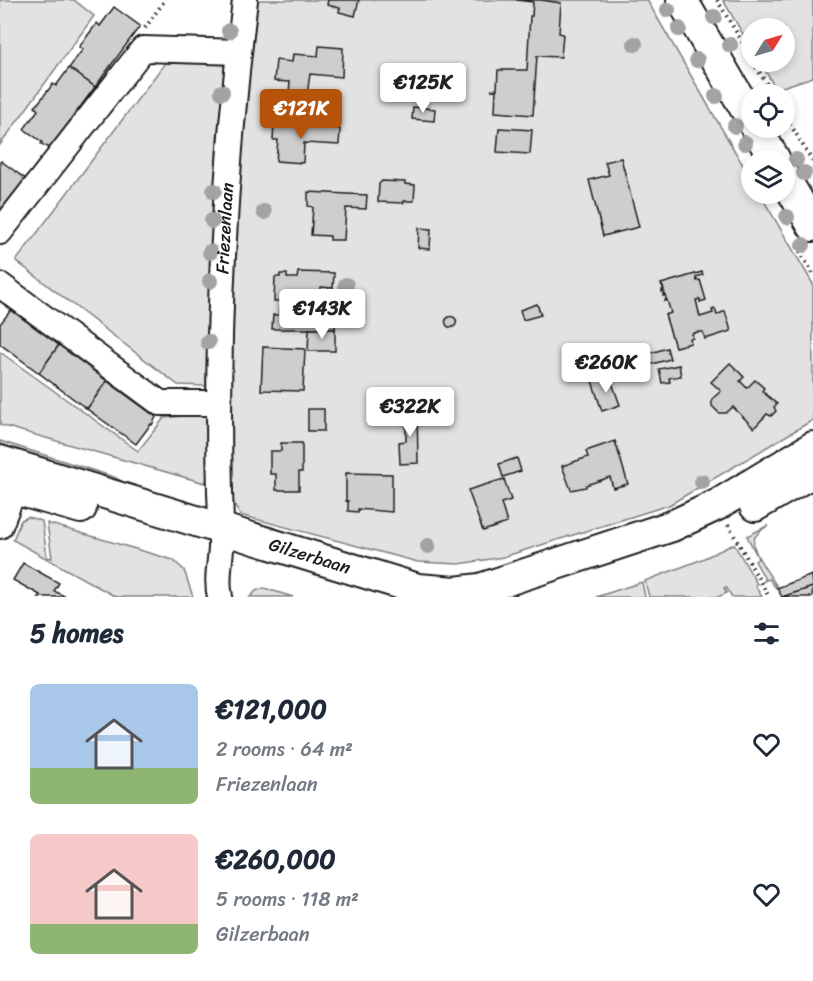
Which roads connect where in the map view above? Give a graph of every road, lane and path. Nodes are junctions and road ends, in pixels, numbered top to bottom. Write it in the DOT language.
graph roads {
  1 [pos="165,0"];
  2 [pos="246,0"];
  3 [pos="682,0"];
  4 [pos="717,0"];
  5 [pos="741,41"];
  6 [pos="142,48"];
  7 [pos="239,52"];
  8 [pos="741,101"];
  9 [pos="795,132"];
  10 [pos="813,162"];
  11 [pos="795,196"];
  12 [pos="813,226"];
  13 [pos="0,232"];
  14 [pos="0,285"];
  15 [pos="218,403"];
  16 [pos="813,447"];
  17 [pos="813,472"];
  18 [pos="9,476"];
  19 [pos="727,522"];
  20 [pos="0,526"];
  21 [pos="221,540"];
  22 [pos="515,591"];
  23 [pos="220,597"];
  24 [pos="374,597"];
  25 [pos="769,597"];
  1 -- 6 [label="path"];
  2 -- 7 [label="street, Friezenlaan"];
  3 -- 8 [label="street"];
  4 -- 5 [label="path"];
  6 -- 7 [label="street"];
  6 -- 13 [label="street"];
  7 -- 15 [label="street, Friezenlaan"];
  9 -- 10 [label="path"];
  11 -- 12 [label="street"];
  14 -- 15 [label="street"];
  15 -- 21 [label="street, Friezenlaan"];
  16 -- 22 [label="street, Gilzerbaan"];
  17 -- 19 [label="street, Gilzerbaan"];
  18 -- 20 [label="street"];
  18 -- 21 [label="street, Gilzerbaan"];
  19 -- 22 [label="street, Gilzerbaan"];
  19 -- 25 [label="path"];
  21 -- 22 [label="street, Gilzerbaan"];
  21 -- 23 [label="street, Friezenlaan"];
  21 -- 24 [label="street, Gilzerbaan"];
}
